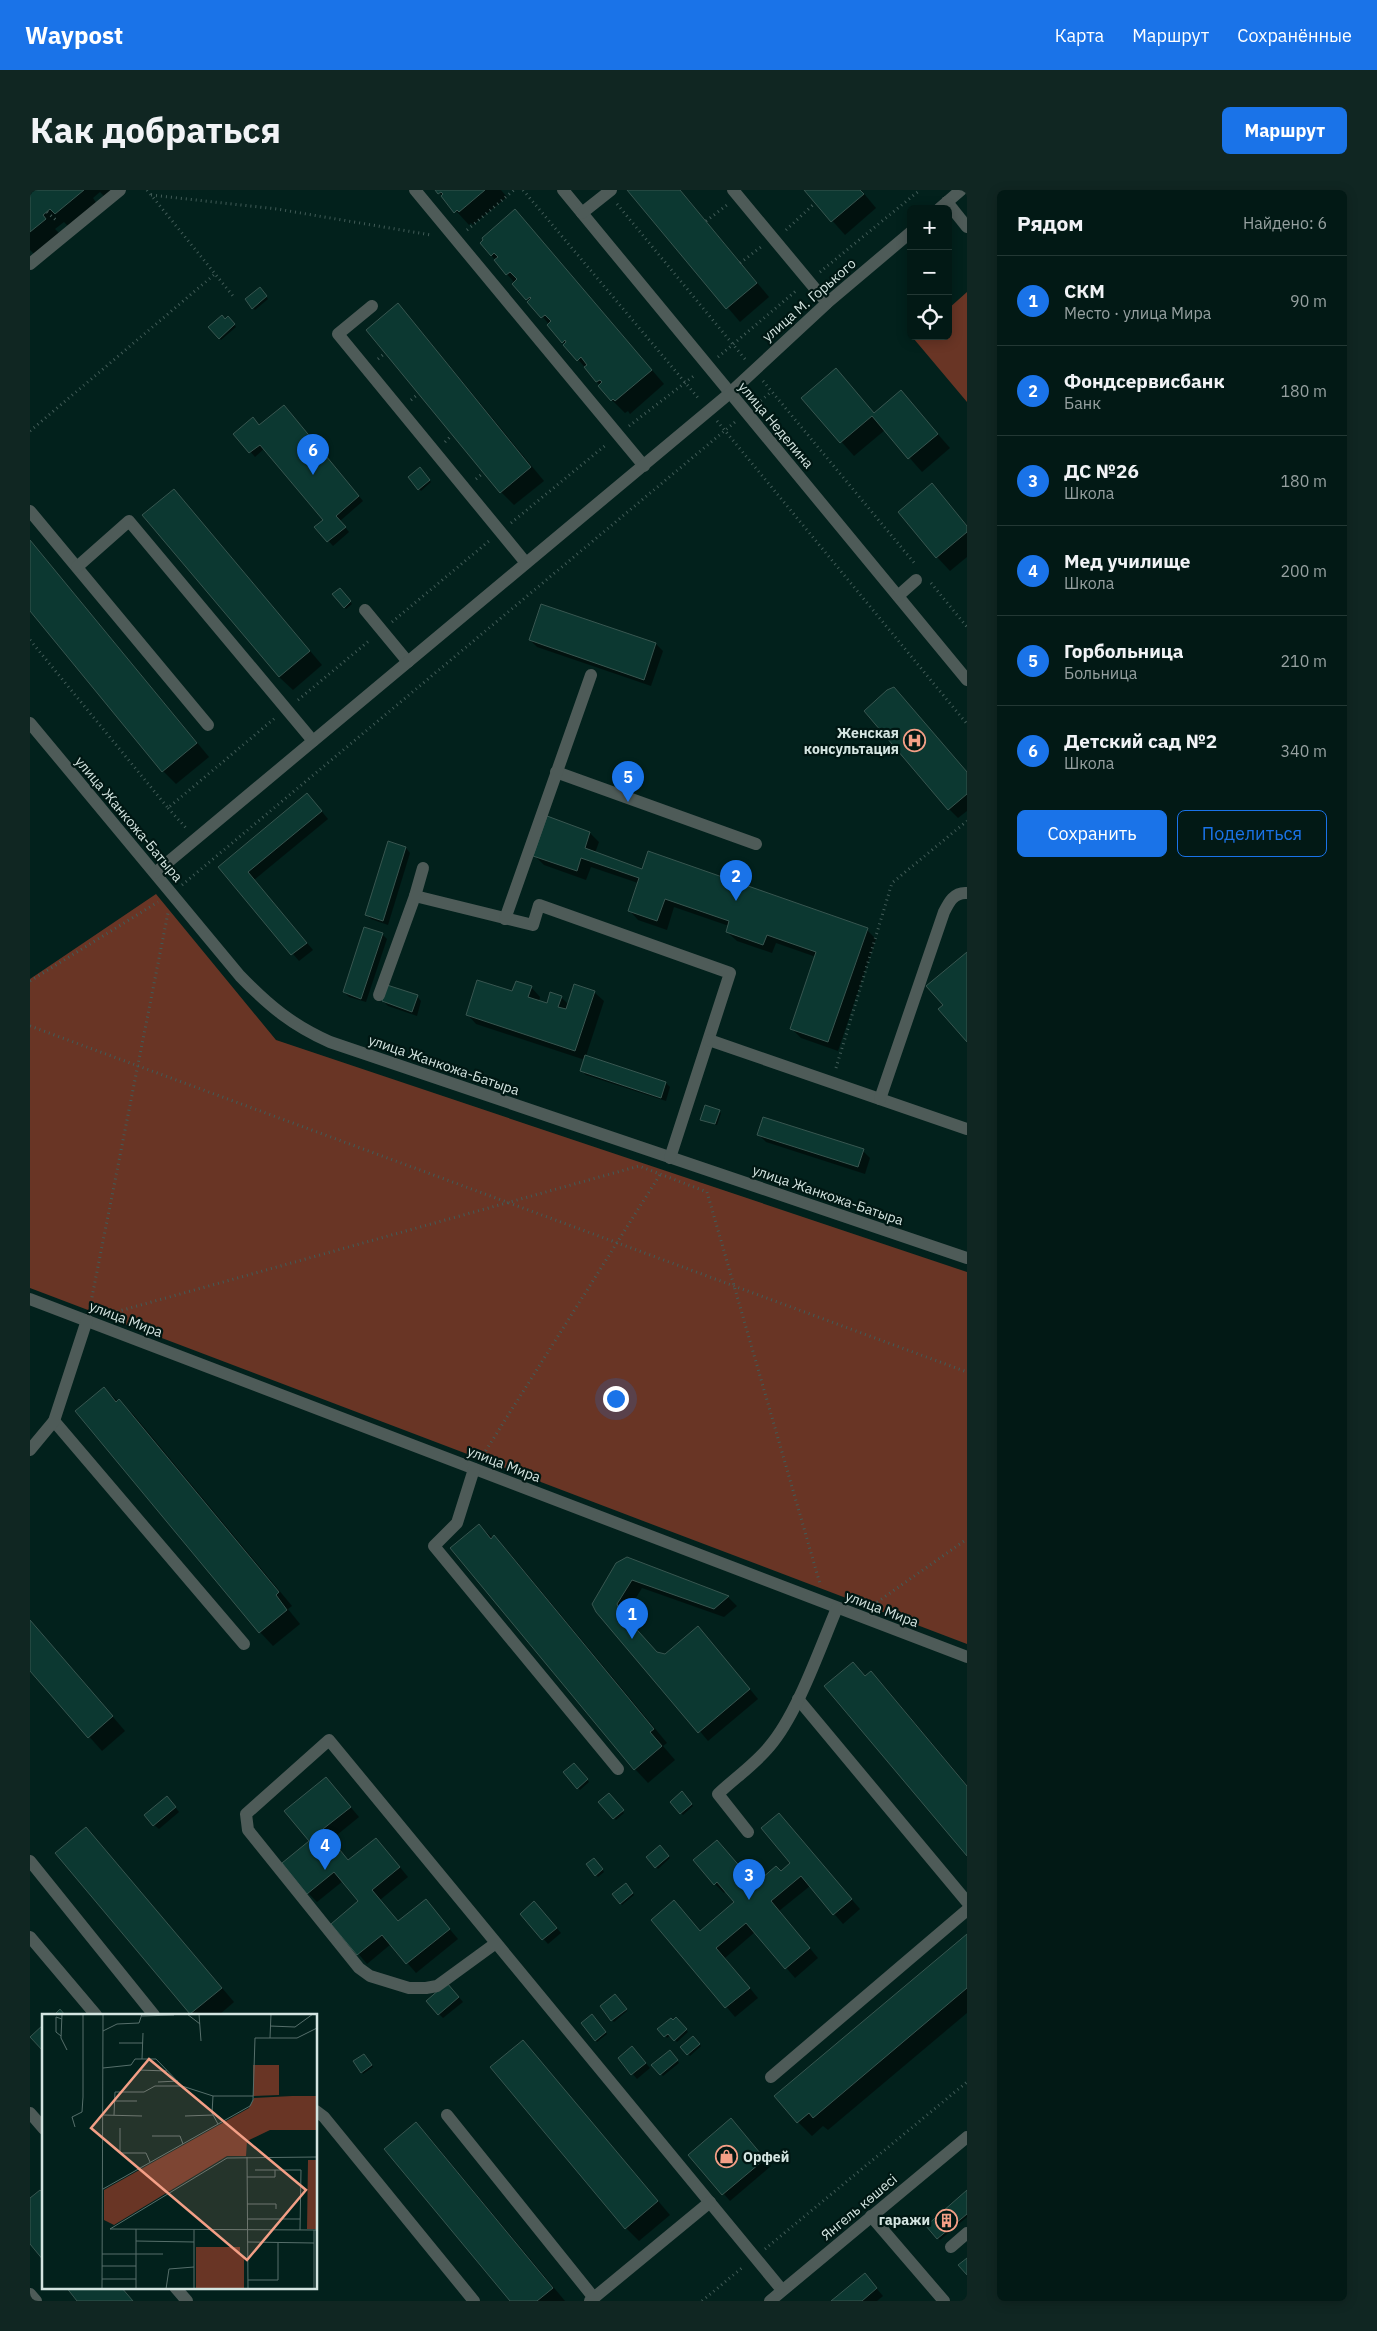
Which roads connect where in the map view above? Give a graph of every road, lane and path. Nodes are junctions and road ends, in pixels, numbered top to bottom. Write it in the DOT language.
graph roads {
  1 [pos="120,190"];
  2 [pos="148,190"];
  3 [pos="415,190"];
  4 [pos="514,190"];
  5 [pos="523,190"];
  6 [pos="563,190"];
  7 [pos="920,190"];
  8 [pos="961,190"];
  9 [pos="609,191"];
  10 [pos="736,194"];
  11 [pos="151,195"];
  12 [pos="815,203"];
  13 [pos="944,205"];
  14 [pos="582,214"];
  15 [pos="952,214"];
  16 [pos="706,221"];
  17 [pos="967,226"];
  18 [pos="907,235"];
  19 [pos="456,239"];
  20 [pos="774,240"];
  21 [pos="740,263"];
  22 [pos="30,264"];
  23 [pos="215,274"];
  24 [pos="809,281"];
  25 [pos="233,296"];
  26 [pos="827,303"];
  27 [pos="372,306"];
  28 [pos="732,344"];
  29 [pos="754,370"];
  30 [pos="685,382"];
  31 [pos="730,393"];
  32 [pos="709,411"];
  33 [pos="30,431"];
  34 [pos="725,431"];
  35 [pos="618,434"];
  36 [pos="644,466"];
  37 [pos="30,511"];
  38 [pos="501,532"];
  39 [pos="526,563"];
  40 [pos="917,566"];
  41 [pos="77,567"];
  42 [pos="916,580"];
  43 [pos="929,581"];
  44 [pos="898,596"];
  45 [pos="365,610"];
  46 [pos="967,627"];
  47 [pos="30,640"];
  48 [pos="408,662"];
  49 [pos="591,675"];
  50 [pos="967,680"];
  51 [pos="286,709"];
  52 [pos="30,723"];
  53 [pos="967,724"];
  54 [pos="208,725"];
  55 [pos="313,742"];
  56 [pos="556,772"];
  57 [pos="168,808"];
  58 [pos="967,821"];
  59 [pos="195,840"];
  60 [pos="756,844"];
  61 [pos="423,868"];
  62 [pos="155,873"];
  63 [pos="967,893"];
  64 [pos="172,894"];
  65 [pos="415,896"];
  66 [pos="505,919"];
  67 [pos="30,981"];
  68 [pos="379,995"];
  69 [pos="30,1026"];
  70 [pos="709,1040"];
  71 [pos="138,1066"];
  72 [pos="832,1081"];
  73 [pos="880,1099"];
  74 [pos="967,1129"];
  75 [pos="670,1158"];
  76 [pos="660,1174"];
  77 [pos="509,1203"];
  78 [pos="617,1243"];
  79 [pos="967,1258"];
  80 [pos="734,1286"];
  81 [pos="30,1299"];
  82 [pos="87,1320"];
  83 [pos="967,1372"];
  84 [pos="54,1420"];
  85 [pos="30,1450"];
  86 [pos="474,1469"];
  87 [pos="967,1539"];
  88 [pos="832,1606"];
  89 [pos="858,1616"];
  90 [pos="244,1644"];
  91 [pos="967,1657"];
  92 [pos="798,1699"];
  93 [pos="618,1769"];
  94 [pos="748,1832"];
  95 [pos="30,1861"];
  96 [pos="967,1902"];
  97 [pos="967,1910"];
  98 [pos="30,1938"];
  99 [pos="496,1943"];
  100 [pos="95,2014"];
  101 [pos="153,2014"];
  102 [pos="771,2077"];
  103 [pos="967,2082"];
  104 [pos="318,2112"];
  105 [pos="30,2113"];
  106 [pos="447,2115"];
  107 [pos="42,2127"];
  108 [pos="967,2137"];
  109 [pos="710,2202"];
  110 [pos="871,2216"];
  111 [pos="967,2233"];
  112 [pos="951,2247"];
  113 [pos="755,2257"];
  114 [pos="176,2288"];
  115 [pos="782,2290"];
  116 [pos="30,2294"];
  117 [pos="592,2299"];
  118 [pos="36,2301"];
  119 [pos="187,2301"];
  120 [pos="474,2301"];
  121 [pos="702,2301"];
  122 [pos="770,2301"];
  123 [pos="944,2301"];
  1 -- 22 [label="street"];
  2 -- 11 [label="path"];
  3 -- 19 [label="street"];
  4 -- 19 [label="path"];
  5 -- 30 [label="path"];
  6 -- 14 [label="street, улица Неделина"];
  7 -- 24 [label="path"];
  8 -- 13 [label="street"];
  9 -- 14 [label="street"];
  9 -- 28 [label="path"];
  10 -- 16 [label="path"];
  10 -- 20 [label="street"];
  11 -- 19 [label="path"];
  11 -- 23 [label="path"];
  12 -- 20 [label="path"];
  14 -- 31 [label="street, улица Неделина"];
  15 -- 17 [label="street"];
  18 -- 26 [label="street, улица М. Горького"];
  19 -- 35 [label="street"];
  20 -- 21 [label="path"];
  20 -- 24 [label="street"];
  23 -- 25 [label="path"];
  23 -- 33 [label="path"];
  24 -- 26 [label="street"];
  24 -- 28 [label="path"];
  26 -- 29 [label="street, улица М. Горького"];
  27 -- 38 [label="street"];
  28 -- 29 [label="path"];
  29 -- 31 [label="street, улица М. Горького"];
  29 -- 40 [label="path"];
  30 -- 32 [label="path"];
  30 -- 35 [label="path"];
  31 -- 32 [label="street, улица М. Горького"];
  31 -- 44 [label="street, улица Неделина"];
  32 -- 34 [label="path"];
  32 -- 36 [label="street, улица М. Горького"];
  34 -- 53 [label="path"];
  34 -- 64 [label="path"];
  35 -- 36 [label="street"];
  35 -- 38 [label="path"];
  36 -- 39 [label="street, улица М. Горького"];
  37 -- 41 [label="street"];
  38 -- 39 [label="street"];
  39 -- 48 [label="street, улица М. Горького"];
  41 -- 51 [label="street"];
  41 -- 54 [label="street"];
  42 -- 44 [label="street"];
  43 -- 46 [label="path"];
  44 -- 50 [label="street, улица Неделина"];
  45 -- 48 [label="street"];
  47 -- 57 [label="path"];
  48 -- 55 [label="street, улица М. Горького"];
  49 -- 56 [label="street"];
  51 -- 55 [label="street"];
  51 -- 57 [label="path"];
  52 -- 62 [label="street, улица Жанкожа-Батыра"];
  55 -- 59 [label="street, улица М. Горького"];
  56 -- 60 [label="street"];
  56 -- 66 [label="street"];
  57 -- 59 [label="path"];
  58 -- 72 [label="path"];
  59 -- 62 [label="street, улица М. Горького"];
  61 -- 65 [label="street"];
  62 -- 64 [label="street, улица Жанкожа-Батыра"];
  63 -- 73 [label="street"];
  64 -- 67 [label="path"];
  64 -- 71 [label="path"];
  64 -- 75 [label="street, улица Жанкожа-Батыра"];
  65 -- 66 [label="street"];
  65 -- 68 [label="street"];
  66 -- 70 [label="street"];
  69 -- 71 [label="path"];
  70 -- 72 [label="street"];
  70 -- 75 [label="street"];
  71 -- 77 [label="path"];
  71 -- 82 [label="path"];
  72 -- 73 [label="street"];
  73 -- 74 [label="street"];
  75 -- 76 [label="path"];
  75 -- 79 [label="street, улица Жанкожа-Батыра"];
  76 -- 77 [label="path"];
  76 -- 78 [label="path"];
  76 -- 80 [label="path"];
  77 -- 78 [label="path"];
  77 -- 82 [label="path"];
  78 -- 80 [label="path"];
  78 -- 86 [label="path"];
  80 -- 83 [label="path"];
  80 -- 88 [label="path"];
  81 -- 82 [label="street, улица Мира"];
  82 -- 84 [label="street"];
  82 -- 86 [label="street, улица Мира"];
  84 -- 85 [label="street"];
  84 -- 90 [label="street"];
  86 -- 88 [label="street, улица Мира"];
  86 -- 93 [label="street"];
  87 -- 89 [label="path"];
  88 -- 89 [label="street, улица Мира"];
  88 -- 92 [label="street"];
  89 -- 91 [label="street, улица Мира"];
  92 -- 94 [label="street"];
  92 -- 96 [label="street"];
  95 -- 101 [label="street"];
  97 -- 102 [label="street"];
  98 -- 100 [label="street"];
  99 -- 99 [label="street"];
  99 -- 109 [label="street"];
  103 -- 113 [label="path"];
  104 -- 120 [label="street"];
  105 -- 107 [label="street"];
  106 -- 117 [label="street"];
  108 -- 110 [label="street, Янгель көшесі"];
  109 -- 113 [label="street"];
  109 -- 117 [label="street"];
  110 -- 115 [label="street, Янгель көшесі"];
  110 -- 123 [label="street"];
  111 -- 112 [label="street"];
  113 -- 115 [label="street"];
  113 -- 121 [label="path"];
  114 -- 119 [label="street"];
  115 -- 122 [label="street, Янгель көшесі"];
  116 -- 118 [label="street"];
}
